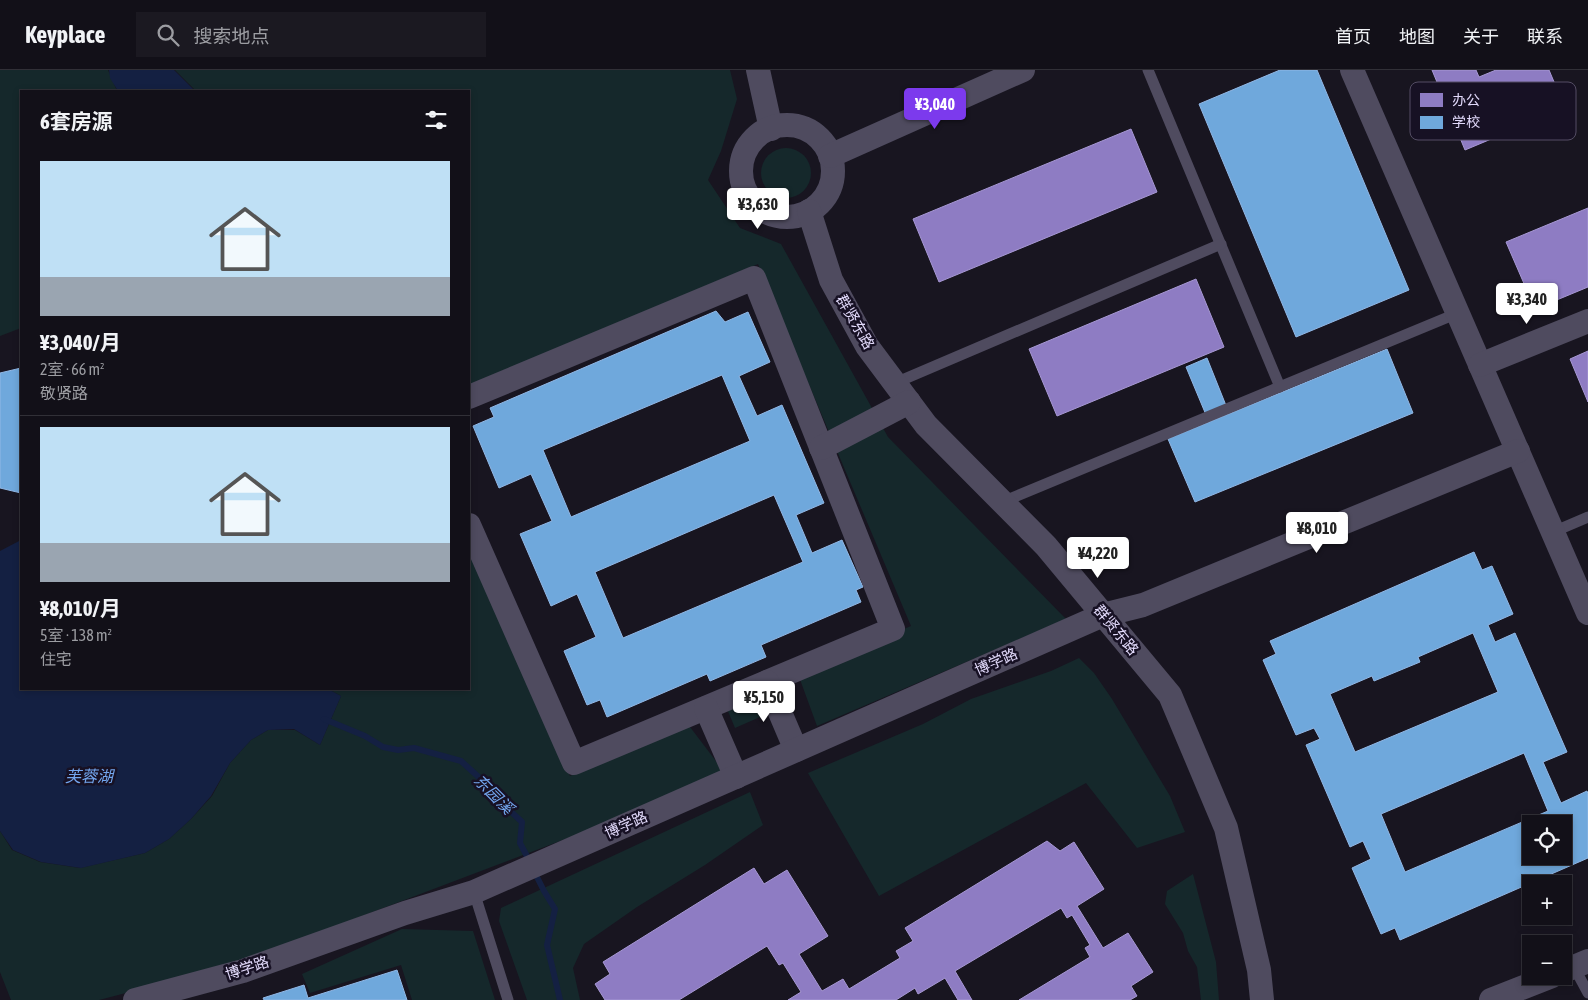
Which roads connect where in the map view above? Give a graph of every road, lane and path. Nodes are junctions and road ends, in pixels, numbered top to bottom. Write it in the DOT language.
graph roads {
  1 [pos="758,70"];
  2 [pos="1023,70"];
  3 [pos="1148,70"];
  4 [pos="1352,70"];
  5 [pos="771,128"];
  6 [pos="830,156"];
  7 [pos="809,211"];
  8 [pos="1221,244"];
  9 [pos="1458,312"];
  10 [pos="1588,321"];
  11 [pos="1480,366"];
  12 [pos="894,383"];
  13 [pos="1280,387"];
  14 [pos="470,397"];
  15 [pos="909,402"];
  16 [pos="822,448"];
  17 [pos="1518,451"];
  18 [pos="1002,502"];
  19 [pos="1588,517"];
  20 [pos="470,527"];
  21 [pos="1553,532"];
  22 [pos="1588,613"];
  23 [pos="1103,614"];
  24 [pos="767,682"];
  25 [pos="706,708"];
  26 [pos="796,750"];
  27 [pos="736,777"];
  28 [pos="474,892"];
  29 [pos="1575,966"];
  30 [pos="1529,985"];
  31 [pos="1588,993"];
  32 [pos="135,1000"];
  33 [pos="508,1000"];
  34 [pos="1262,1000"];
  35 [pos="1491,1000"];
  1 -- 5 [label="street"];
  2 -- 6 [label="street"];
  3 -- 8 [label="lane"];
  4 -- 9 [label="street"];
  5 -- 6 [label="street"];
  5 -- 7 [label="street"];
  6 -- 7 [label="street"];
  7 -- 12 [label="street, 群贤东路"];
  8 -- 12 [label="lane"];
  8 -- 13 [label="lane"];
  9 -- 11 [label="street"];
  9 -- 13 [label="lane"];
  10 -- 11 [label="street"];
  11 -- 17 [label="street"];
  12 -- 15 [label="street, 群贤东路"];
  13 -- 18 [label="lane"];
  14 -- 16 [label="street"];
  15 -- 16 [label="street"];
  15 -- 18 [label="street, 群贤东路"];
  16 -- 24 [label="street"];
  17 -- 21 [label="street"];
  17 -- 23 [label="street, 博学路"];
  18 -- 23 [label="street, 群贤东路"];
  19 -- 21 [label="lane"];
  20 -- 25 [label="street"];
  21 -- 22 [label="street"];
  23 -- 26 [label="street, 博学路"];
  23 -- 34 [label="street, 群贤东路"];
  24 -- 25 [label="street"];
  24 -- 26 [label="street"];
  25 -- 27 [label="street"];
  26 -- 27 [label="street, 博学路"];
  27 -- 28 [label="street, 博学路"];
  28 -- 32 [label="street, 博学路"];
  28 -- 33 [label="lane"];
  29 -- 31 [label="lane"];
  30 -- 35 [label="street"];
}
